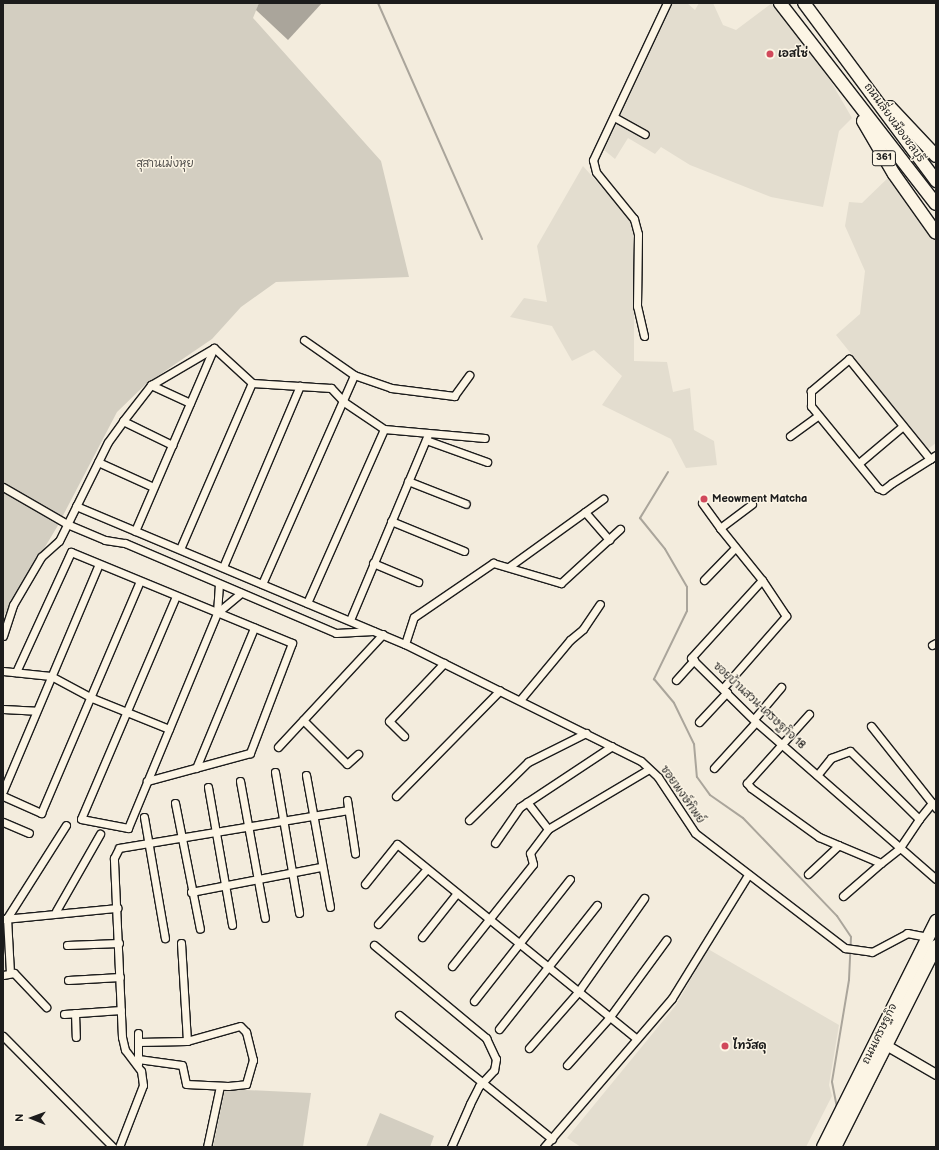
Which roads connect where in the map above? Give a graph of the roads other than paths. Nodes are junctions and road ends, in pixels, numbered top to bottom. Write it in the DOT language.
graph roads {
  1 [pos="667,3"];
  2 [pos="780,3"];
  3 [pos="804,3"];
  4 [pos="851,65"];
  5 [pos="838,79"];
  6 [pos="614,117"];
  7 [pos="645,134"];
  8 [pos="936,156"];
  9 [pos="936,181"];
  10 [pos="936,204"];
  11 [pos="936,233"];
  12 [pos="644,336"];
  13 [pos="304,340"];
  14 [pos="214,348"];
  15 [pos="354,375"];
  16 [pos="469,375"];
  17 [pos="252,383"];
  18 [pos="151,385"];
  19 [pos="300,386"];
  20 [pos="344,402"];
  21 [pos="190,403"];
  22 [pos="818,416"];
  23 [pos="123,422"];
  24 [pos="903,426"];
  25 [pos="384,428"];
  26 [pos="790,436"];
  27 [pos="427,437"];
  28 [pos="485,438"];
  29 [pos="172,445"];
  30 [pos="936,455"];
  31 [pos="930,459"];
  32 [pos="98,462"];
  33 [pos="487,462"];
  34 [pos="858,463"];
  35 [pos="408,481"];
  36 [pos="3,487"];
  37 [pos="153,487"];
  38 [pos="603,499"];
  39 [pos="702,503"];
  40 [pos="466,504"];
  41 [pos="752,504"];
  42 [pos="76,506"];
  43 [pos="585,512"];
  44 [pos="391,521"];
  45 [pos="67,524"];
  46 [pos="720,528"];
  47 [pos="620,529"];
  48 [pos="135,531"];
  49 [pos="609,540"];
  50 [pos="735,548"];
  51 [pos="180,550"];
  52 [pos="464,551"];
  53 [pos="373,563"];
  54 [pos="99,564"];
  55 [pos="510,566"];
  56 [pos="223,567"];
  57 [pos="704,580"];
  58 [pos="762,580"];
  59 [pos="140,581"];
  60 [pos="418,582"];
  61 [pos="219,584"];
  62 [pos="262,584"];
  63 [pos="241,593"];
  64 [pos="176,596"];
  65 [pos="307,602"];
  66 [pos="600,604"];
  67 [pos="217,613"];
  68 [pos="350,620"];
  69 [pos="254,628"];
  70 [pos="375,631"];
  71 [pos="383,634"];
  72 [pos="3,636"];
  73 [pos="405,644"];
  74 [pos="694,660"];
  75 [pos="444,663"];
  76 [pos="3,672"];
  77 [pos="16,672"];
  78 [pos="51,676"];
  79 [pos="676,680"];
  80 [pos="781,687"];
  81 [pos="500,690"];
  82 [pos="725,690"];
  83 [pos="92,698"];
  84 [pos="520,700"];
  85 [pos="3,709"];
  86 [pos="36,711"];
  87 [pos="125,712"];
  88 [pos="809,714"];
  89 [pos="304,720"];
  90 [pos="755,720"];
  91 [pos="699,722"];
  92 [pos="871,726"];
  93 [pos="169,729"];
  94 [pos="586,733"];
  95 [pos="404,736"];
  96 [pos="784,744"];
  97 [pos="612,746"];
  98 [pos="278,747"];
  99 [pos="358,754"];
  100 [pos="196,768"];
  101 [pos="714,768"];
  102 [pos="649,769"];
  103 [pos="275,772"];
  104 [pos="306,775"];
  105 [pos="817,775"];
  106 [pos="147,781"];
  107 [pos="240,781"];
  108 [pos="208,787"];
  109 [pos="3,791"];
  110 [pos="3,796"];
  111 [pos="396,796"];
  112 [pos="347,800"];
  113 [pos="175,802"];
  114 [pos="527,802"];
  115 [pos="934,805"];
  116 [pos="348,810"];
  117 [pos="313,816"];
  118 [pos="144,817"];
  119 [pos="919,819"];
  120 [pos="283,820"];
  121 [pos="469,820"];
  122 [pos="3,822"];
  123 [pos="66,825"];
  124 [pos="249,826"];
  125 [pos="548,829"];
  126 [pos="216,831"];
  127 [pos="29,834"];
  128 [pos="100,834"];
  129 [pos="182,836"];
  130 [pos="149,843"];
  131 [pos="495,843"];
  132 [pos="839,845"];
  133 [pos="899,849"];
  134 [pos="355,852"];
  135 [pos="881,863"];
  136 [pos="321,867"];
  137 [pos="426,870"];
  138 [pos="292,872"];
  139 [pos="808,874"];
  140 [pos="748,875"];
  141 [pos="258,879"];
  142 [pos="570,879"];
  143 [pos="936,879"];
  144 [pos="365,884"];
  145 [pos="226,885"];
  146 [pos="191,892"];
  147 [pos="457,893"];
  148 [pos="843,896"];
  149 [pos="644,898"];
  150 [pos="597,905"];
  151 [pos="330,907"];
  152 [pos="117,908"];
  153 [pos="56,911"];
  154 [pos="299,913"];
  155 [pos="265,918"];
  156 [pos="5,919"];
  157 [pos="489,920"];
  158 [pos="936,921"];
  159 [pos="378,924"];
  160 [pos="232,925"];
  161 [pos="200,929"];
  162 [pos="422,937"];
  163 [pos="928,937"];
  164 [pos="166,938"];
  165 [pos="666,940"];
  166 [pos="119,943"];
  167 [pos="181,943"];
  168 [pos="519,944"];
  169 [pos="67,945"];
  170 [pos="374,945"];
  171 [pos="936,946"];
  172 [pos="6,952"];
  173 [pos="452,966"];
  174 [pos="548,968"];
  175 [pos="7,974"];
  176 [pos="120,977"];
  177 [pos="68,980"];
  178 [pos="578,992"];
  179 [pos="474,1001"];
  180 [pos="46,1007"];
  181 [pos="121,1010"];
  182 [pos="75,1013"];
  183 [pos="64,1014"];
  184 [pos="399,1015"];
  185 [pos="609,1018"];
  186 [pos="499,1029"];
  187 [pos="138,1033"];
  188 [pos="3,1036"];
  189 [pos="76,1037"];
  190 [pos="637,1039"];
  191 [pos="186,1041"];
  192 [pos="138,1042"];
  193 [pos="882,1043"];
  194 [pos="530,1048"];
  195 [pos="138,1062"];
  196 [pos="567,1065"];
  197 [pos="936,1074"];
  198 [pos="481,1083"];
  199 [pos="220,1086"];
  200 [pos="552,1139"];
  201 [pos="113,1147"];
  202 [pos="119,1147"];
  203 [pos="207,1147"];
  204 [pos="452,1147"];
  205 [pos="544,1147"];
  206 [pos="824,1147"];
  207 [pos="835,1147"];
  1 -- 6 [label="street"];
  2 -- 5 [label="main road, ถนนเลี่ยงเมืองชลบุรี / 361"];
  3 -- 4 [label="main road, ถนนเลี่ยงเมืองชลบุรี / 361"];
  4 -- 8 [label="main road, ถนนเลี่ยงเมืองชลบุรี / 361"];
  4 -- 9 [label="main road, ถนนเลี่ยงเมืองชลบุรี / 361"];
  5 -- 10 [label="main road, ถนนเลี่ยงเมืองชลบุรี / 361"];
  5 -- 11 [label="main road, ถนนเลี่ยงเมืองชลบุรี / 361"];
  6 -- 7 [label="street"];
  6 -- 12 [label="street"];
  13 -- 15 [label="street"];
  14 -- 17 [label="street"];
  14 -- 18 [label="street"];
  14 -- 21 [label="street"];
  15 -- 16 [label="street"];
  15 -- 20 [label="street"];
  17 -- 19 [label="street"];
  17 -- 51 [label="street"];
  18 -- 21 [label="street"];
  18 -- 23 [label="street"];
  19 -- 20 [label="street"];
  19 -- 56 [label="street"];
  20 -- 25 [label="street"];
  20 -- 62 [label="street"];
  21 -- 29 [label="street"];
  22 -- 24 [label="street"];
  22 -- 26 [label="street"];
  22 -- 34 [label="street"];
  23 -- 29 [label="street"];
  23 -- 32 [label="street"];
  24 -- 31 [label="street"];
  24 -- 34 [label="street"];
  25 -- 27 [label="street"];
  25 -- 65 [label="street"];
  27 -- 28 [label="street"];
  27 -- 33 [label="street"];
  27 -- 35 [label="street"];
  29 -- 37 [label="street"];
  30 -- 31 [label="street"];
  31 -- 34 [label="street"];
  32 -- 37 [label="street"];
  32 -- 42 [label="street"];
  35 -- 40 [label="street"];
  35 -- 44 [label="street"];
  36 -- 45 [label="street"];
  37 -- 48 [label="street"];
  38 -- 43 [label="street"];
  39 -- 46 [label="street"];
  41 -- 46 [label="street"];
  42 -- 45 [label="street"];
  42 -- 48 [label="street, ซอยพงษ์ทิพย์"];
  43 -- 49 [label="street"];
  43 -- 55 [label="street"];
  44 -- 52 [label="street"];
  44 -- 53 [label="street"];
  45 -- 61 [label="street"];
  45 -- 72 [label="street"];
  46 -- 50 [label="street"];
  47 -- 49 [label="street"];
  48 -- 51 [label="street, ซอยพงษ์ทิพย์"];
  49 -- 55 [label="street"];
  50 -- 57 [label="street"];
  50 -- 58 [label="street"];
  51 -- 56 [label="street, ซอยพงษ์ทิพย์"];
  53 -- 60 [label="street"];
  53 -- 68 [label="street"];
  54 -- 59 [label="street"];
  54 -- 77 [label="street"];
  54 -- 78 [label="street"];
  55 -- 73 [label="street"];
  56 -- 62 [label="street, ซอยพงษ์ทิพย์"];
  58 -- 74 [label="street"];
  58 -- 82 [label="street"];
  59 -- 64 [label="street"];
  59 -- 83 [label="street"];
  61 -- 63 [label="street"];
  61 -- 67 [label="street"];
  62 -- 65 [label="street, ซอยพงษ์ทิพย์"];
  63 -- 67 [label="street"];
  63 -- 70 [label="street"];
  64 -- 67 [label="street"];
  64 -- 87 [label="street"];
  65 -- 68 [label="street, ซอยพงษ์ทิพย์"];
  66 -- 84 [label="street"];
  67 -- 69 [label="street"];
  67 -- 93 [label="street"];
  68 -- 70 [label="street, ซอยพงษ์ทิพย์"];
  69 -- 100 [label="street"];
  69 -- 100 [label="street"];
  70 -- 71 [label="street, ซอยพงษ์ทิพย์"];
  71 -- 73 [label="street, ซอยพงษ์ทิพย์"];
  71 -- 89 [label="street"];
  73 -- 75 [label="street, ซอยพงษ์ทิพย์"];
  74 -- 79 [label="street"];
  74 -- 82 [label="street, ซอยบ้านสวน-เศรษฐกิจ 18"];
  75 -- 81 [label="street, ซอยพงษ์ทิพย์"];
  75 -- 95 [label="street"];
  76 -- 77 [label="street"];
  77 -- 78 [label="street"];
  78 -- 83 [label="street"];
  78 -- 86 [label="street"];
  80 -- 90 [label="street"];
  81 -- 84 [label="street, ซอยพงษ์ทิพย์"];
  81 -- 111 [label="street"];
  82 -- 90 [label="street, ซอยบ้านสวน-เศรษฐกิจ 18"];
  82 -- 91 [label="street"];
  83 -- 87 [label="street"];
  83 -- 110 [label="street"];
  84 -- 94 [label="street, ซอยพงษ์ทิพย์"];
  85 -- 86 [label="street"];
  86 -- 109 [label="street"];
  87 -- 93 [label="street"];
  87 -- 106 [label="street"];
  88 -- 96 [label="street"];
  89 -- 98 [label="street"];
  89 -- 99 [label="street"];
  90 -- 96 [label="street, ซอยบ้านสวน-เศรษฐกิจ 18"];
  90 -- 101 [label="street"];
  92 -- 115 [label="street"];
  93 -- 106 [label="street"];
  94 -- 97 [label="street, ซอยพงษ์ทิพย์"];
  94 -- 121 [label="street"];
  96 -- 105 [label="street, ซอยบ้านสวน-เศรษฐกิจ 18"];
  96 -- 132 [label="street"];
  97 -- 102 [label="street, ซอยพงษ์ทิพย์"];
  97 -- 114 [label="street"];
  100 -- 106 [label="street"];
  102 -- 125 [label="street"];
  102 -- 140 [label="street, ซอยพงษ์ทิพย์"];
  103 -- 120 [label="street"];
  104 -- 117 [label="street"];
  105 -- 119 [label="street"];
  105 -- 133 [label="street, ซอยบ้านสวน-เศรษฐกิจ 18"];
  107 -- 124 [label="street"];
  108 -- 126 [label="street"];
  112 -- 116 [label="street"];
  113 -- 129 [label="street"];
  114 -- 125 [label="street"];
  114 -- 131 [label="street"];
  115 -- 119 [label="street"];
  116 -- 117 [label="street"];
  116 -- 134 [label="street"];
  117 -- 120 [label="street"];
  117 -- 136 [label="street"];
  118 -- 130 [label="street"];
  119 -- 133 [label="street"];
  120 -- 124 [label="street"];
  120 -- 138 [label="street"];
  122 -- 127 [label="street"];
  123 -- 156 [label="street"];
  124 -- 126 [label="street"];
  124 -- 141 [label="street"];
  125 -- 157 [label="street"];
  126 -- 129 [label="street"];
  126 -- 145 [label="street"];
  128 -- 153 [label="street"];
  129 -- 130 [label="street"];
  129 -- 146 [label="street"];
  130 -- 152 [label="street"];
  130 -- 164 [label="street"];
  132 -- 135 [label="street"];
  132 -- 139 [label="street"];
  133 -- 135 [label="street"];
  133 -- 143 [label="street, ซอยบ้านสวน-เศรษฐกิจ 18"];
  135 -- 148 [label="street"];
  136 -- 138 [label="street"];
  136 -- 151 [label="street"];
  137 -- 144 [label="street"];
  137 -- 147 [label="street"];
  137 -- 159 [label="street"];
  138 -- 141 [label="street"];
  138 -- 154 [label="street"];
  140 -- 163 [label="street, ซอยพงษ์ทิพย์"];
  140 -- 190 [label="street"];
  141 -- 145 [label="street"];
  141 -- 155 [label="street"];
  142 -- 168 [label="street"];
  145 -- 146 [label="street"];
  145 -- 160 [label="street"];
  146 -- 161 [label="street"];
  147 -- 157 [label="street"];
  147 -- 162 [label="street"];
  149 -- 178 [label="street"];
  150 -- 174 [label="street"];
  152 -- 153 [label="street"];
  152 -- 166 [label="street"];
  153 -- 156 [label="street"];
  156 -- 172 [label="street"];
  157 -- 168 [label="street"];
  157 -- 173 [label="street"];
  158 -- 163 [label="main road, ถนนเศรษฐกิจ"];
  163 -- 193 [label="main road, ถนนเศรษฐกิจ"];
  165 -- 185 [label="street"];
  166 -- 169 [label="street"];
  166 -- 176 [label="street"];
  167 -- 191 [label="street"];
  168 -- 174 [label="street"];
  168 -- 179 [label="street"];
  170 -- 198 [label="street"];
  171 -- 193 [label="main road, ถนนเศรษฐกิจ"];
  172 -- 175 [label="street"];
  174 -- 178 [label="street"];
  174 -- 186 [label="street"];
  175 -- 180 [label="street"];
  176 -- 177 [label="street"];
  176 -- 181 [label="street"];
  178 -- 185 [label="street"];
  178 -- 194 [label="street"];
  181 -- 182 [label="street"];
  181 -- 195 [label="street"];
  182 -- 183 [label="street"];
  182 -- 189 [label="street"];
  184 -- 198 [label="street"];
  185 -- 190 [label="street"];
  185 -- 196 [label="street"];
  187 -- 192 [label="street"];
  188 -- 201 [label="street"];
  190 -- 200 [label="street"];
  191 -- 192 [label="street"];
  191 -- 199 [label="street"];
  192 -- 195 [label="street"];
  193 -- 197 [label="street"];
  193 -- 206 [label="main road, ถนนเศรษฐกิจ"];
  193 -- 207 [label="main road, ถนนเศรษฐกิจ"];
  195 -- 199 [label="street"];
  195 -- 202 [label="street"];
  198 -- 200 [label="street"];
  198 -- 204 [label="street"];
  199 -- 203 [label="street"];
  200 -- 205 [label="street"];
}
